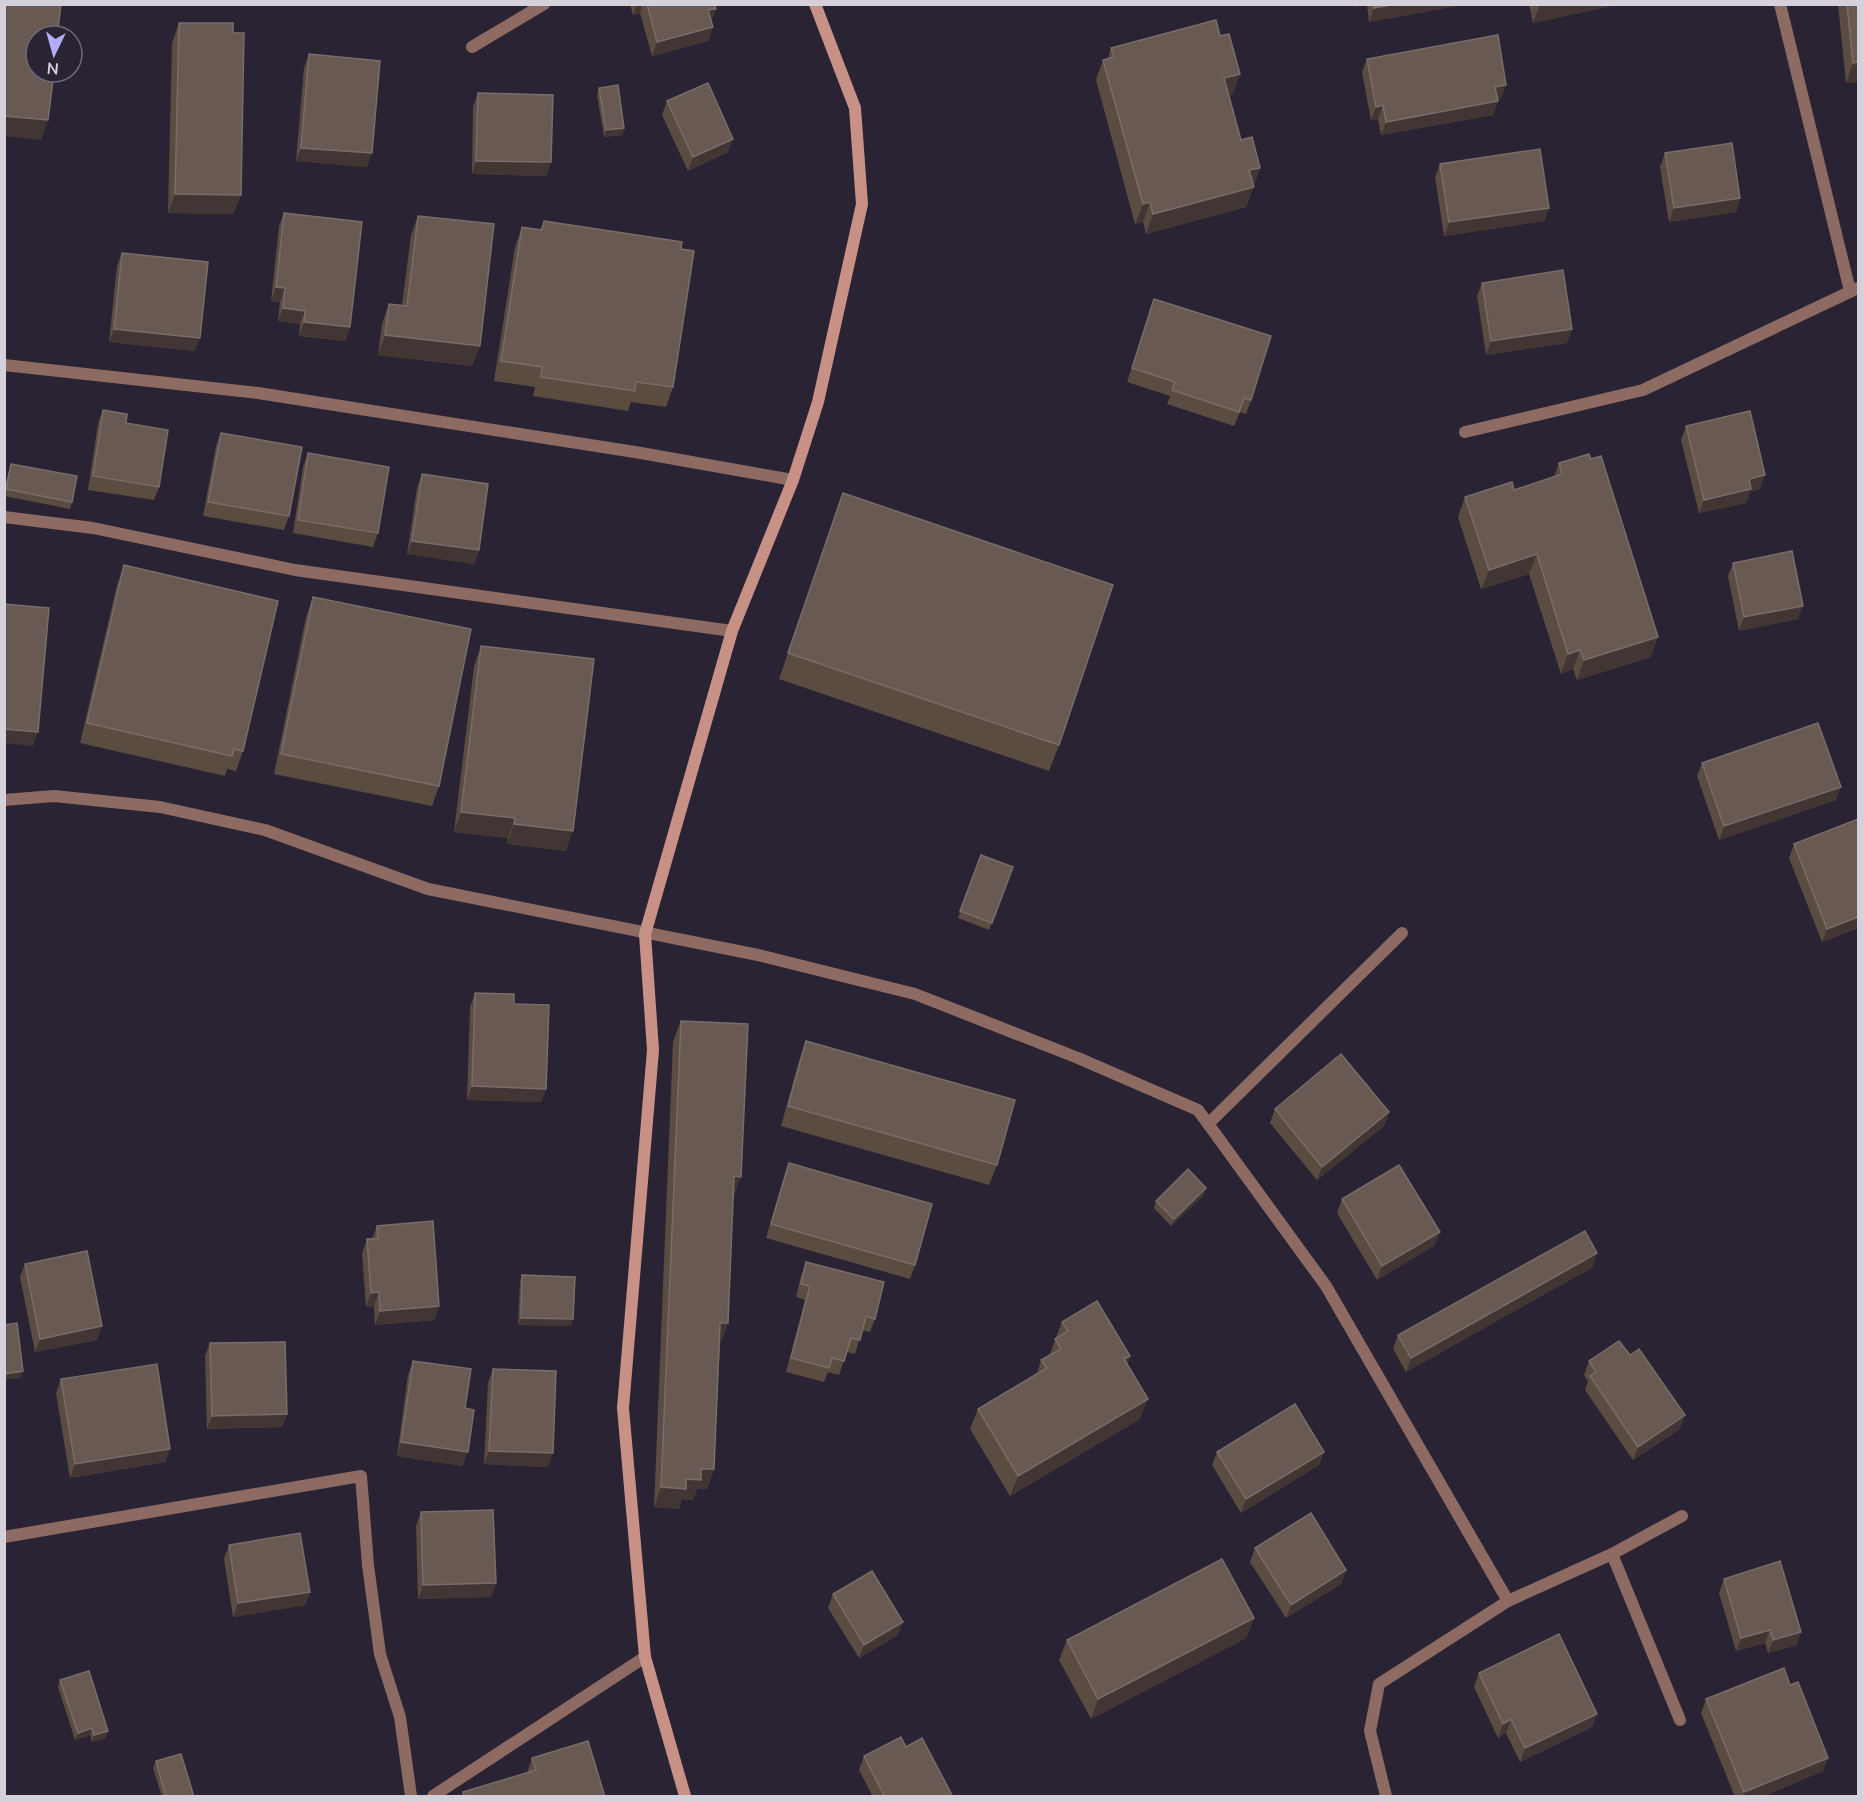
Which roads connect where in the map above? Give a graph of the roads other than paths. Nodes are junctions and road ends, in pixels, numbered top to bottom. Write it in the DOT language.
graph roads {
  1 [pos="544,4"];
  2 [pos="814,4"];
  3 [pos="1780,4"];
  4 [pos="472,47"];
  5 [pos="1854,289"];
  6 [pos="4,365"];
  7 [pos="1465,432"];
  8 [pos="793,480"];
  9 [pos="4,517"];
  10 [pos="732,631"];
  11 [pos="4,800"];
  12 [pos="1402,933"];
  13 [pos="645,934"];
  14 [pos="1208,1124"];
  15 [pos="1682,1516"];
  16 [pos="4,1537"];
  17 [pos="1612,1554"];
  18 [pos="1508,1601"];
  19 [pos="645,1658"];
  20 [pos="1680,1720"];
  21 [pos="411,1797"];
  22 [pos="433,1797"];
  23 [pos="685,1797"];
  24 [pos="1386,1797"];
  1 -- 4 [label="street"];
  2 -- 8 [label="main road"];
  3 -- 5 [label="street"];
  5 -- 7 [label="street"];
  6 -- 8 [label="street"];
  8 -- 10 [label="main road"];
  9 -- 10 [label="street"];
  10 -- 13 [label="main road"];
  11 -- 13 [label="street"];
  12 -- 14 [label="street"];
  13 -- 14 [label="street"];
  13 -- 19 [label="main road"];
  14 -- 18 [label="street"];
  15 -- 17 [label="street"];
  16 -- 21 [label="street"];
  17 -- 18 [label="street"];
  17 -- 20 [label="street"];
  18 -- 24 [label="street"];
  19 -- 22 [label="street"];
  19 -- 23 [label="main road"];
}
